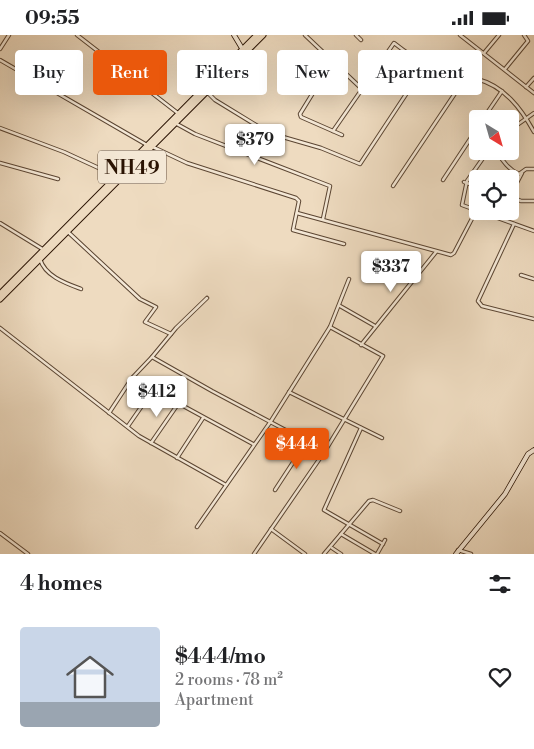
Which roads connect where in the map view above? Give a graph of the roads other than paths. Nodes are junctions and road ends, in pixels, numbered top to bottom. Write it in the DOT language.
graph roads {
  1 [pos="4,35"];
  2 [pos="77,35"];
  3 [pos="234,35"];
  4 [pos="263,35"];
  5 [pos="305,35"];
  6 [pos="356,35"];
  7 [pos="460,35"];
  8 [pos="499,35"];
  9 [pos="524,35"];
  10 [pos="8,36"];
  11 [pos="255,37"];
  12 [pos="361,40"];
  13 [pos="0,49"];
  14 [pos="243,50"];
  15 [pos="245,50"];
  16 [pos="320,50"];
  17 [pos="389,50"];
  18 [pos="402,50"];
  19 [pos="483,53"];
  20 [pos="0,61"];
  21 [pos="504,69"];
  22 [pos="348,76"];
  23 [pos="534,78"];
  24 [pos="482,81"];
  25 [pos="358,85"];
  26 [pos="526,87"];
  27 [pos="502,91"];
  28 [pos="534,93"];
  29 [pos="199,95"];
  30 [pos="203,95"];
  31 [pos="209,95"];
  32 [pos="312,95"];
  33 [pos="358,95"];
  34 [pos="406,95"];
  35 [pos="454,95"];
  36 [pos="489,110"];
  37 [pos="534,113"];
  38 [pos="179,114"];
  39 [pos="526,117"];
  40 [pos="174,122"];
  41 [pos="519,123"];
  42 [pos="0,128"];
  43 [pos="333,131"];
  44 [pos="534,132"];
  45 [pos="342,135"];
  46 [pos="469,141"];
  47 [pos="150,146"];
  48 [pos="482,160"];
  49 [pos="503,160"];
  50 [pos="0,163"];
  51 [pos="534,169"];
  52 [pos="522,173"];
  53 [pos="117,176"];
  54 [pos="58,179"];
  55 [pos="519,179"];
  56 [pos="443,180"];
  57 [pos="466,183"];
  58 [pos="469,184"];
  59 [pos="393,186"];
  60 [pos="519,200"];
  61 [pos="534,201"];
  62 [pos="469,208"];
  63 [pos="297,213"];
  64 [pos="323,219"];
  65 [pos="471,220"];
  66 [pos="502,220"];
  67 [pos="0,223"];
  68 [pos="514,224"];
  69 [pos="67,231"];
  70 [pos="534,231"];
  71 [pos="344,244"];
  72 [pos="44,249"];
  73 [pos="436,252"];
  74 [pos="39,257"];
  75 [pos="521,275"];
  76 [pos="349,279"];
  77 [pos="534,279"];
  78 [pos="81,289"];
  79 [pos="0,294"];
  80 [pos="0,299"];
  81 [pos="207,299"];
  82 [pos="340,306"];
  83 [pos="534,319"];
  84 [pos="330,327"];
  85 [pos="375,327"];
  86 [pos="0,328"];
  87 [pos="171,334"];
  88 [pos="360,345"];
  89 [pos="152,357"];
  90 [pos="132,378"];
  91 [pos="152,390"];
  92 [pos="289,392"];
  93 [pos="178,404"];
  94 [pos="109,413"];
  95 [pos="203,417"];
  96 [pos="344,418"];
  97 [pos="271,421"];
  98 [pos="128,426"];
  99 [pos="361,428"];
  100 [pos="382,439"];
  101 [pos="306,441"];
  102 [pos="151,443"];
  103 [pos="254,445"];
  104 [pos="534,450"];
  105 [pos="325,451"];
  106 [pos="177,458"];
  107 [pos="226,486"];
  108 [pos="275,490"];
  109 [pos="400,511"];
  110 [pos="348,524"];
  111 [pos="197,527"];
  112 [pos="271,529"];
  113 [pos="0,533"];
  114 [pos="341,534"];
  115 [pos="331,548"];
  116 [pos="457,552"];
  117 [pos="28,554"];
  118 [pos="254,554"];
  119 [pos="305,554"];
  120 [pos="324,554"];
  121 [pos="341,554"];
  122 [pos="376,554"];
  123 [pos="471,554"];
  1 -- 10 [label="street"];
  2 -- 38 [label="street"];
  3 -- 14 [label="street"];
  4 -- 11 [label="highway, NH49"];
  5 -- 16 [label="street"];
  6 -- 12 [label="street"];
  7 -- 19 [label="street"];
  8 -- 19 [label="street"];
  9 -- 21 [label="street"];
  10 -- 13 [label="street"];
  11 -- 15 [label="highway, NH49"];
  17 -- 18 [label="street"];
  19 -- 21 [label="street"];
  20 -- 47 [label="street"];
  21 -- 26 [label="street"];
  22 -- 25 [label="street"];
  23 -- 26 [label="street"];
  24 -- 27 [label="street"];
  26 -- 28 [label="street"];
  27 -- 36 [label="street"];
  27 -- 39 [label="street"];
  29 -- 38 [label="highway, NH49"];
  30 -- 40 [label="highway, NH49"];
  31 -- 34 [label="street"];
  32 -- 43 [label="street"];
  33 -- 43 [label="street"];
  35 -- 59 [label="street"];
  37 -- 39 [label="street"];
  38 -- 40 [label="highway, NH49"];
  39 -- 41 [label="street"];
  39 -- 44 [label="street"];
  40 -- 47 [label="highway, NH49"];
  40 -- 64 [label="street"];
  42 -- 53 [label="street"];
  43 -- 45 [label="street"];
  46 -- 56 [label="street"];
  47 -- 53 [label="highway, NH49"];
  47 -- 63 [label="street"];
  47 -- 69 [label="highway, NH49"];
  48 -- 57 [label="street"];
  49 -- 52 [label="street"];
  50 -- 54 [label="street"];
  51 -- 52 [label="street"];
  52 -- 55 [label="street"];
  53 -- 72 [label="highway, NH49"];
  57 -- 58 [label="street"];
  57 -- 62 [label="street"];
  60 -- 61 [label="street"];
  63 -- 64 [label="street"];
  63 -- 71 [label="street"];
  64 -- 73 [label="street"];
  65 -- 73 [label="street"];
  66 -- 68 [label="street"];
  67 -- 72 [label="street"];
  68 -- 70 [label="street"];
  68 -- 83 [label="street"];
  69 -- 74 [label="highway, NH49"];
  69 -- 87 [label="street"];
  72 -- 74 [label="highway, NH49"];
  73 -- 85 [label="street"];
  74 -- 78 [label="street"];
  74 -- 79 [label="highway, NH49"];
  74 -- 80 [label="highway, NH49"];
  75 -- 77 [label="street"];
  76 -- 82 [label="street"];
  81 -- 87 [label="street"];
  82 -- 84 [label="street"];
  82 -- 85 [label="street"];
  84 -- 88 [label="street"];
  84 -- 92 [label="street"];
  85 -- 88 [label="street"];
  86 -- 94 [label="street"];
  87 -- 89 [label="street"];
  88 -- 96 [label="street"];
  89 -- 90 [label="street"];
  89 -- 97 [label="street"];
  90 -- 91 [label="street"];
  90 -- 94 [label="street"];
  91 -- 93 [label="street"];
  91 -- 98 [label="street"];
  92 -- 96 [label="street"];
  92 -- 97 [label="street"];
  93 -- 95 [label="street"];
  93 -- 102 [label="street"];
  94 -- 98 [label="street"];
  95 -- 103 [label="street"];
  95 -- 106 [label="street"];
  96 -- 99 [label="street"];
  96 -- 105 [label="street"];
  97 -- 101 [label="street"];
  97 -- 103 [label="street"];
  98 -- 102 [label="street"];
  99 -- 100 [label="street"];
  99 -- 110 [label="street"];
  101 -- 105 [label="street"];
  101 -- 108 [label="street"];
  102 -- 106 [label="street"];
  103 -- 107 [label="street"];
  104 -- 116 [label="street"];
  105 -- 112 [label="street"];
  106 -- 107 [label="street"];
  107 -- 111 [label="street"];
  109 -- 110 [label="street"];
  110 -- 114 [label="street"];
  110 -- 122 [label="street"];
  112 -- 118 [label="street"];
  112 -- 119 [label="street"];
  113 -- 117 [label="street"];
  114 -- 115 [label="street"];
  114 -- 122 [label="street"];
  115 -- 120 [label="street"];
  115 -- 121 [label="street"];
  116 -- 123 [label="street"];
}
